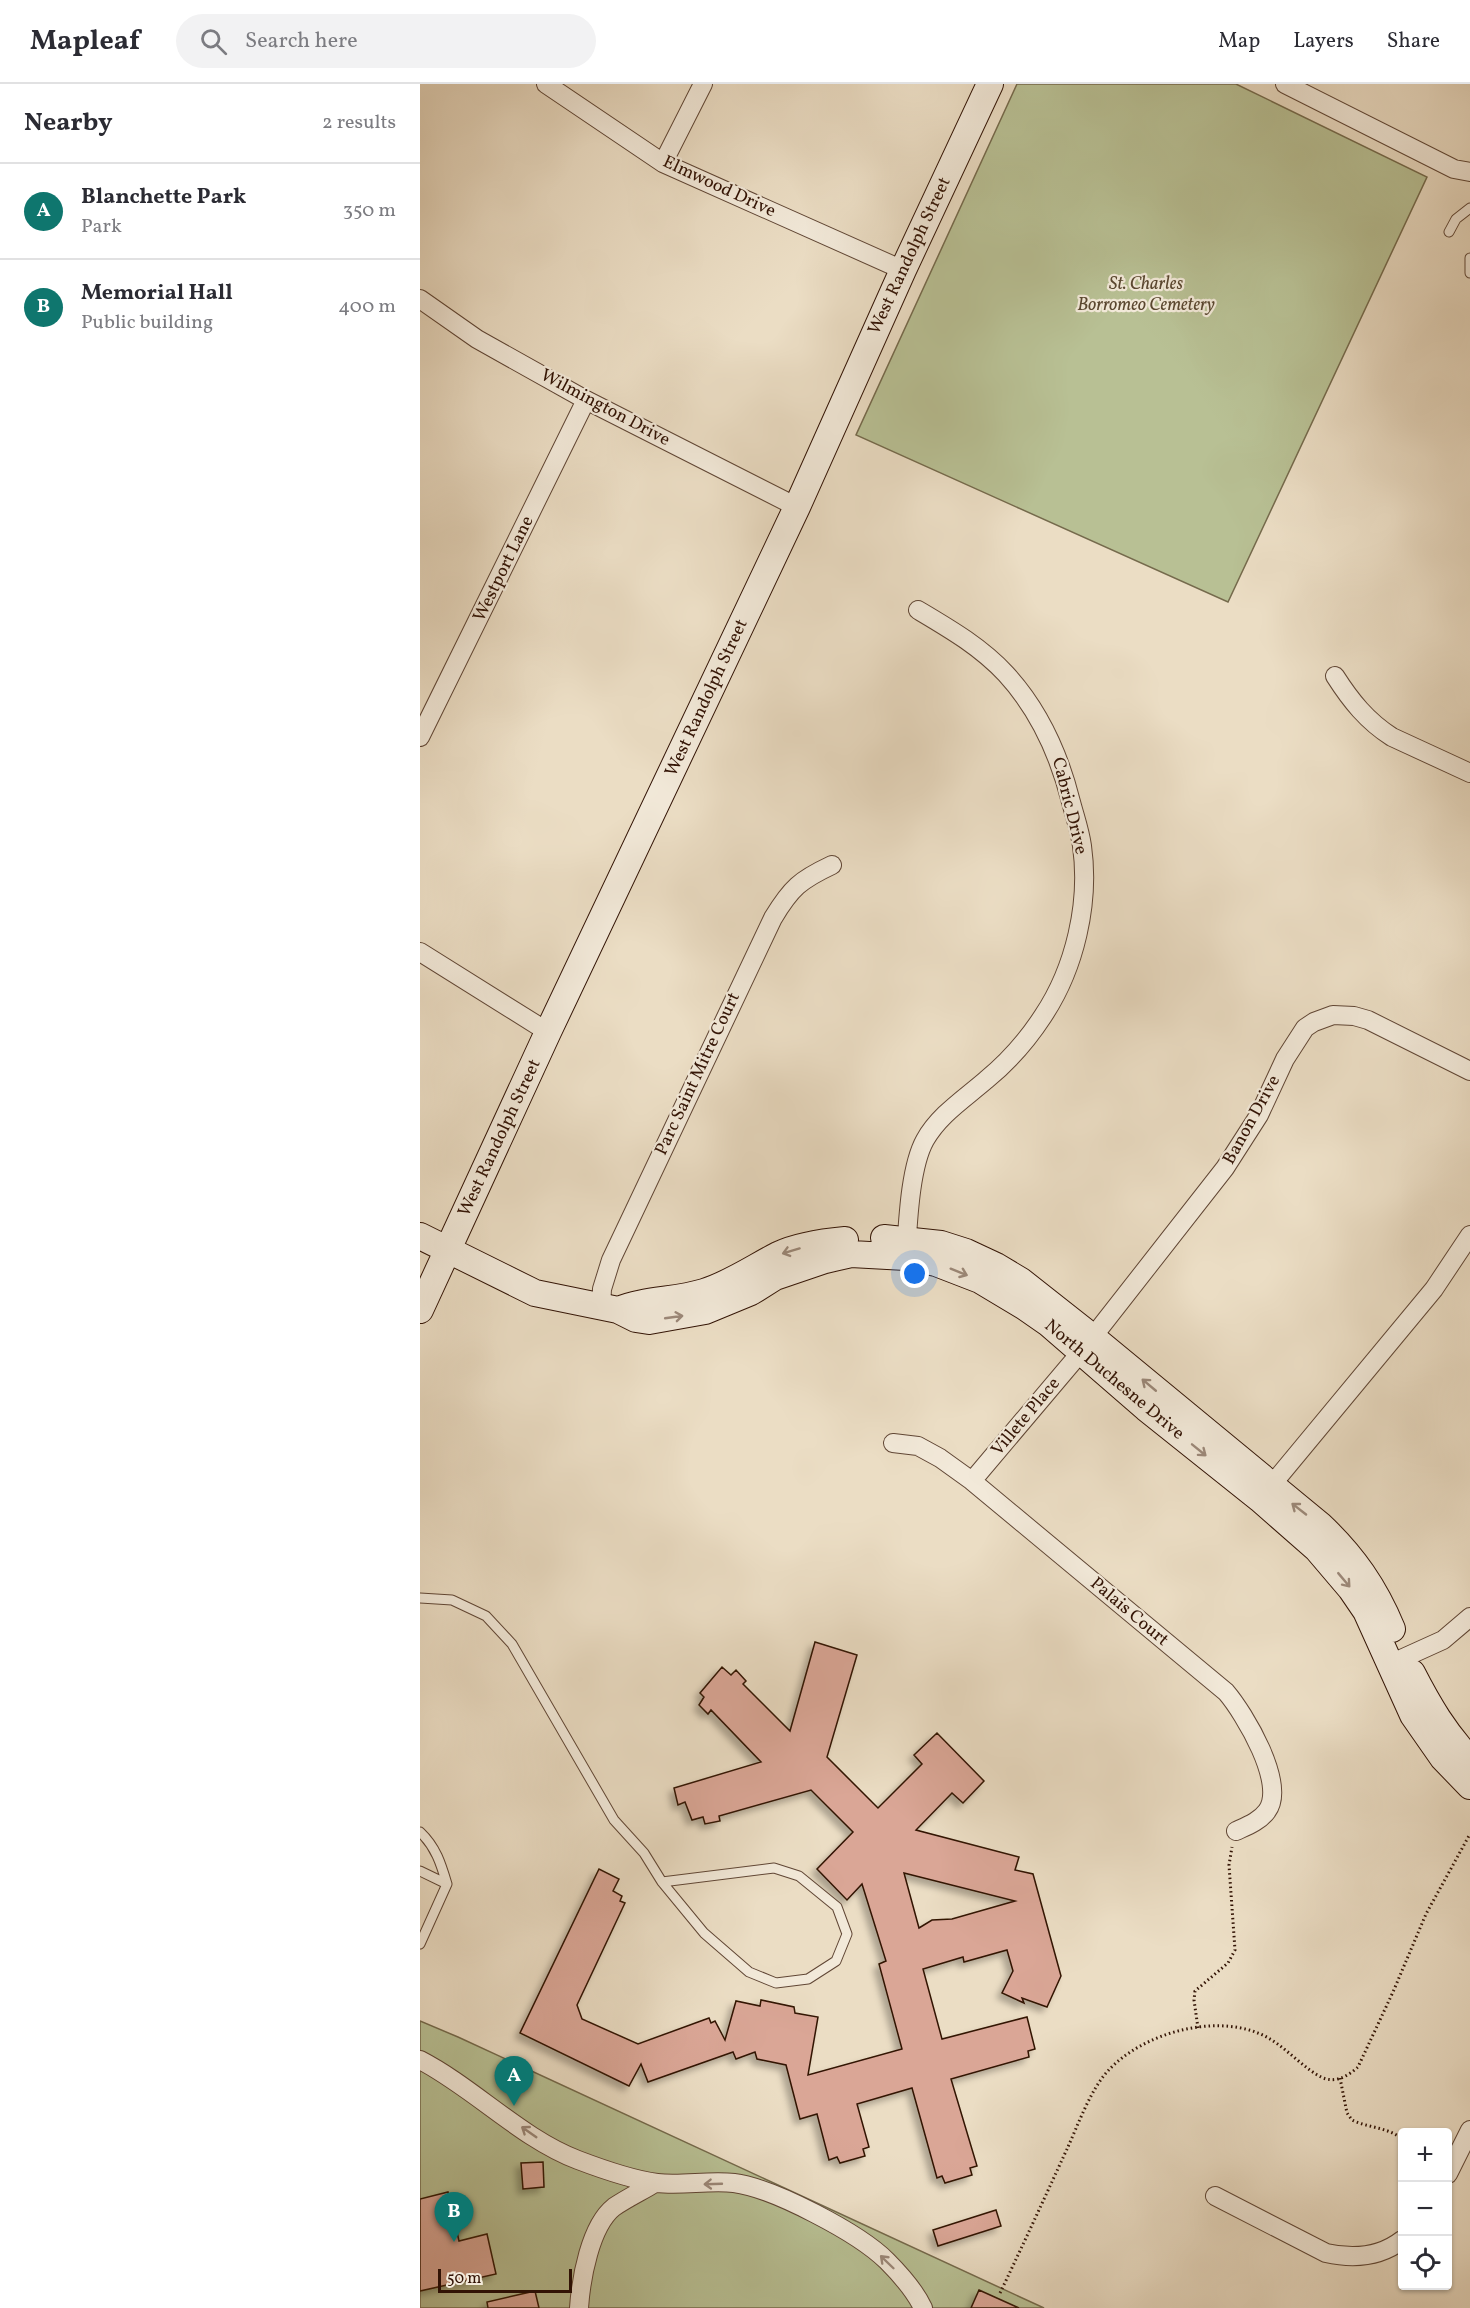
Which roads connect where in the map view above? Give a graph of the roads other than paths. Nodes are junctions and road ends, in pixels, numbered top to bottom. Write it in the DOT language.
graph roads {
  1 [pos="546,84"];
  2 [pos="703,84"];
  3 [pos="990,84"];
  4 [pos="1295,86"];
  5 [pos="663,163"];
  6 [pos="1470,172"];
  7 [pos="1470,208"];
  8 [pos="1449,232"];
  9 [pos="1470,258"];
  10 [pos="903,270"];
  11 [pos="1470,273"];
  12 [pos="420,299"];
  13 [pos="586,400"];
  14 [pos="797,507"];
  15 [pos="918,610"];
  16 [pos="1335,676"];
  17 [pos="420,737"];
  18 [pos="1470,773"];
  19 [pos="832,865"];
  20 [pos="420,952"];
  21 [pos="548,1032"];
  22 [pos="1470,1071"];
  23 [pos="1470,1235"];
  24 [pos="420,1236"];
  25 [pos="906,1248"];
  26 [pos="449,1249"];
  27 [pos="610,1308"];
  28 [pos="420,1310"];
  29 [pos="1086,1344"];
  30 [pos="894,1443"];
  31 [pos="972,1481"];
  32 [pos="1265,1493"];
  33 [pos="420,1598"];
  34 [pos="1470,1617"];
  35 [pos="1397,1661"];
  36 [pos="1470,1760"];
  37 [pos="1470,1786"];
  38 [pos="1236,1831"];
  39 [pos="420,1832"];
  40 [pos="420,1871"];
  41 [pos="662,1882"];
  42 [pos="447,1884"];
  43 [pos="420,1944"];
  44 [pos="420,2060"];
  45 [pos="1470,2130"];
  46 [pos="1452,2166"];
  47 [pos="655,2182"];
  48 [pos="1215,2196"];
  49 [pos="1398,2243"];
  50 [pos="579,2308"];
  51 [pos="923,2308"];
  1 -- 5 [label="street, Elmwood Drive"];
  2 -- 5 [label="street"];
  3 -- 10 [label="street, West Randolph Street"];
  4 -- 6 [label="street"];
  5 -- 10 [label="street, Elmwood Drive"];
  7 -- 8 [label="lane"];
  9 -- 11 [label="lane"];
  10 -- 14 [label="street, West Randolph Street"];
  12 -- 13 [label="street, Wilmington Drive"];
  13 -- 14 [label="street, Wilmington Drive"];
  13 -- 17 [label="street, Westport Lane"];
  14 -- 21 [label="street, West Randolph Street"];
  15 -- 25 [label="street, Cabric Drive"];
  16 -- 18 [label="street"];
  19 -- 27 [label="street, Parc Saint Mitre Court"];
  20 -- 21 [label="street"];
  21 -- 26 [label="street, West Randolph Street"];
  22 -- 29 [label="street, Banon Drive"];
  23 -- 32 [label="street"];
  24 -- 26 [label="street, North Duchesne Drive"];
  25 -- 27 [label="street, North Duchesne Drive"];
  25 -- 29 [label="street, North Duchesne Drive"];
  26 -- 27 [label="street, North Duchesne Drive"];
  26 -- 28 [label="street, West Randolph Street"];
  29 -- 31 [label="street, Villete Place"];
  29 -- 32 [label="street, North Duchesne Drive"];
  30 -- 31 [label="street, Palais Court"];
  31 -- 38 [label="street, Palais Court"];
  32 -- 35 [label="street, North Duchesne Drive"];
  33 -- 41 [label="lane"];
  34 -- 35 [label="street"];
  35 -- 36 [label="street, North Duchesne Drive"];
  35 -- 37 [label="street, North Duchesne Drive"];
  39 -- 42 [label="lane"];
  40 -- 42 [label="lane"];
  41 -- 41 [label="lane"];
  42 -- 43 [label="lane"];
  47 -- 44 [label="street, one-way"];
  45 -- 46 [label="street"];
  47 -- 50 [label="street"];
  51 -- 47 [label="street, one-way"];
  48 -- 49 [label="street"];
}
